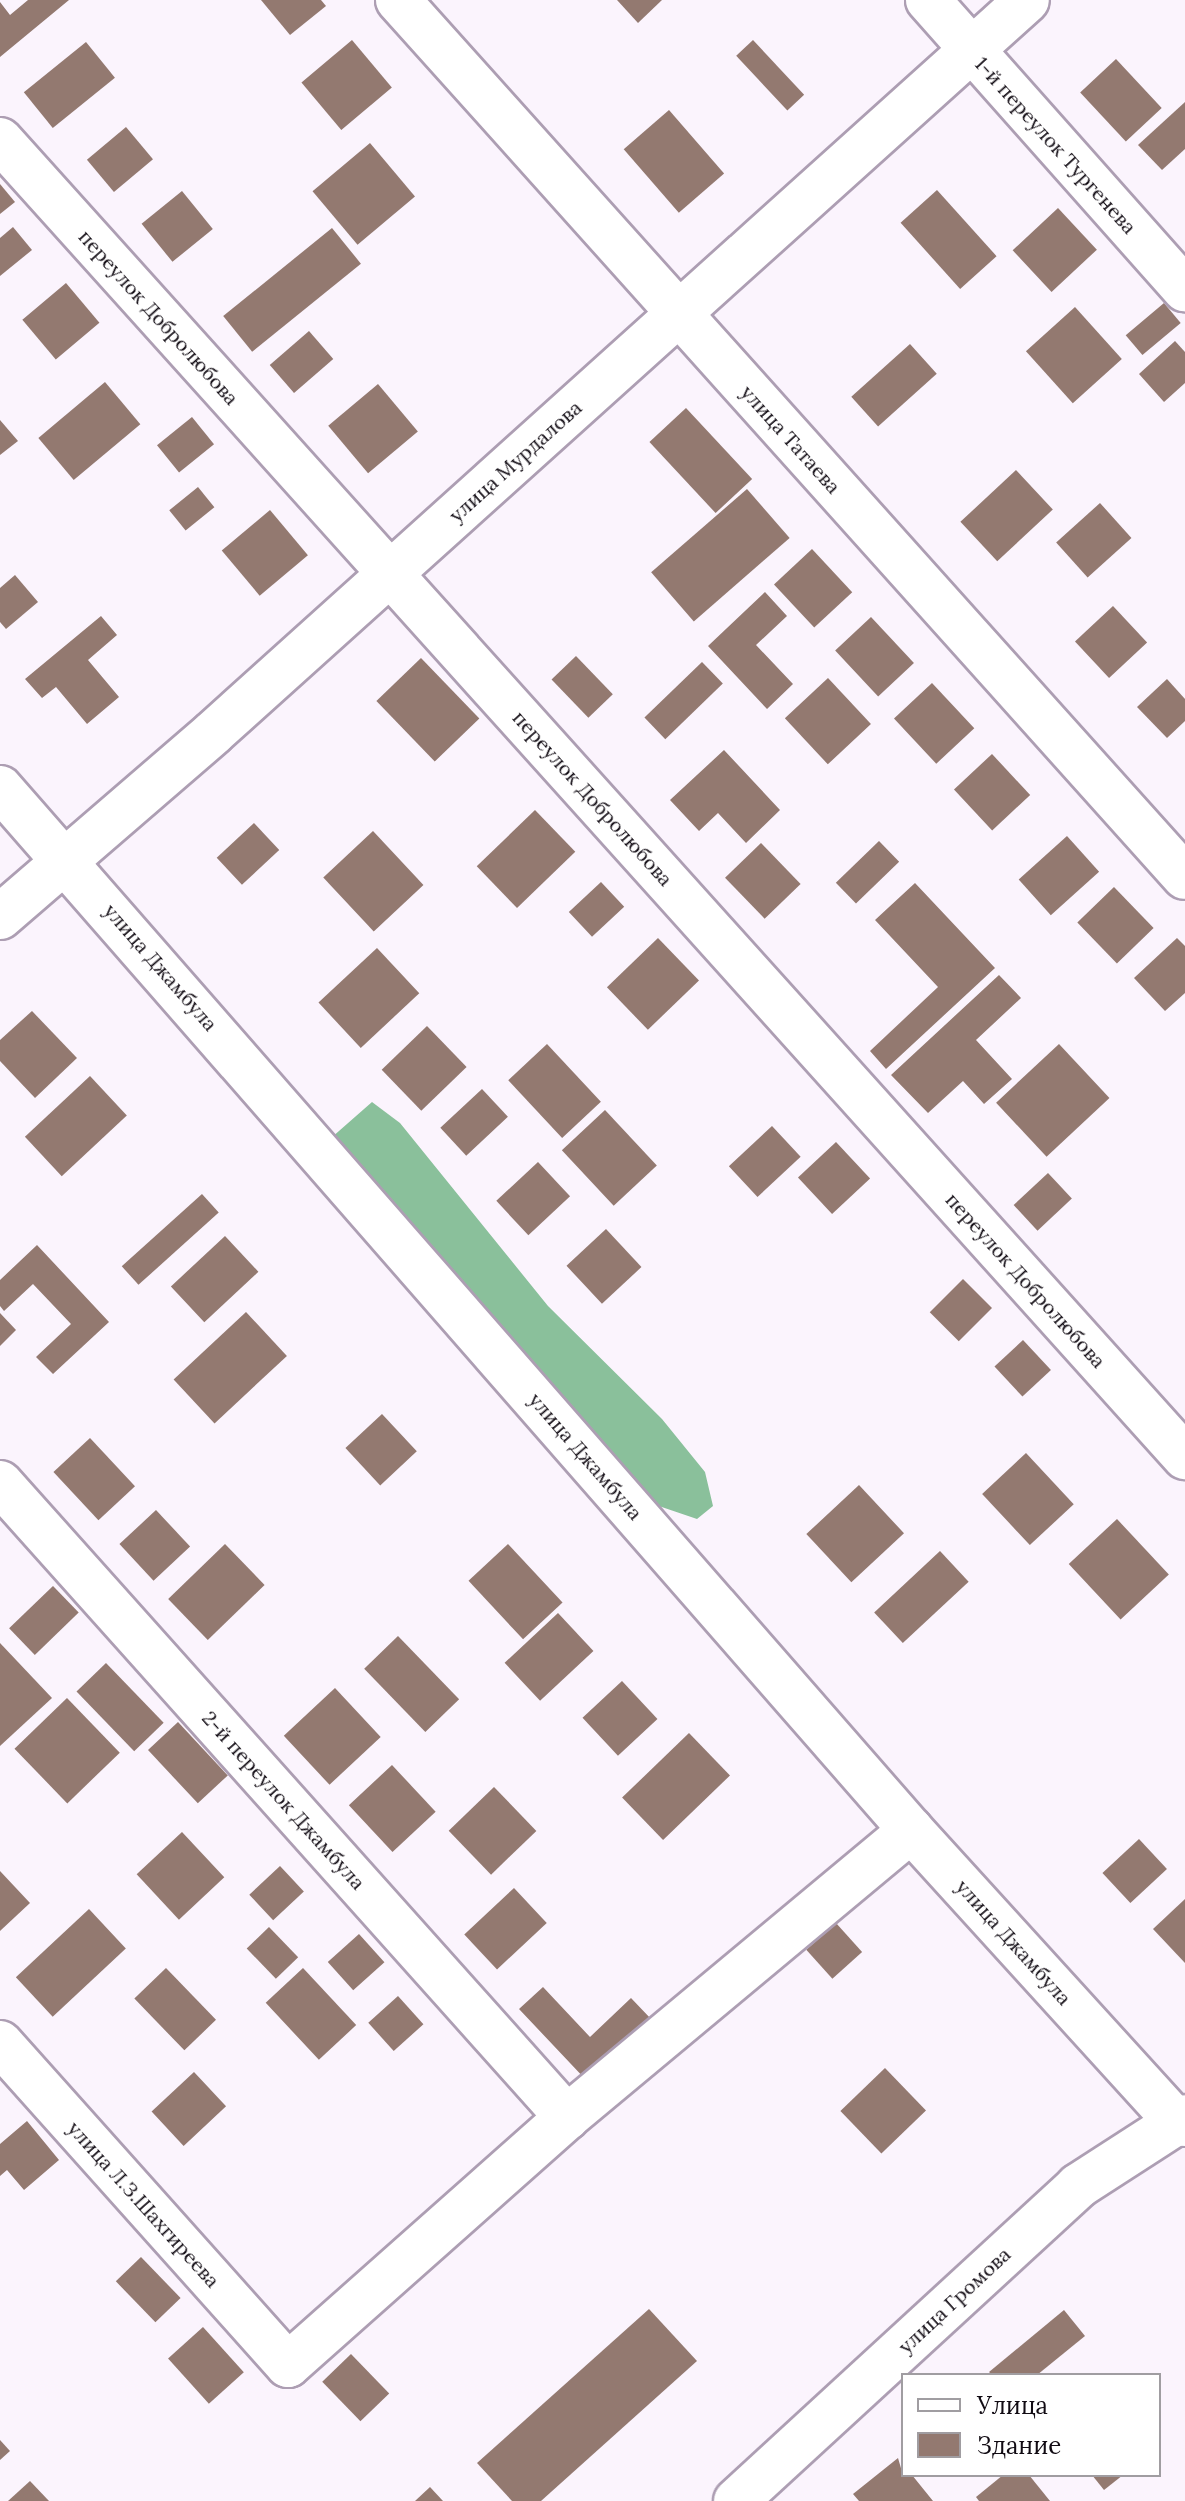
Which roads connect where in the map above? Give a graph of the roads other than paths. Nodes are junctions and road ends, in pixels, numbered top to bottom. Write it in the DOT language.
graph roads {
  1 [pos="398,0"];
  2 [pos="928,0"];
  3 [pos="1027,0"];
  4 [pos="970,48"];
  5 [pos="0,140"];
  6 [pos="1185,289"];
  7 [pos="678,314"];
  8 [pos="390,574"];
  9 [pos="0,788"];
  10 [pos="66,858"];
  11 [pos="1185,877"];
  12 [pos="0,917"];
  13 [pos="1185,1457"];
  14 [pos="0,1483"];
  15 [pos="911,1830"];
  16 [pos="0,2043"];
  17 [pos="567,2117"];
  18 [pos="1182,2120"];
  19 [pos="736,2501"];
  1 -- 7 [label="street, улица Татаева"];
  2 -- 4 [label="street, 1-й переулок Тургенева"];
  3 -- 4 [label="street, улица Мурдалова"];
  4 -- 6 [label="street, 1-й переулок Тургенева"];
  4 -- 7 [label="street, улица Мурдалова"];
  5 -- 8 [label="street, переулок Добролюбова"];
  7 -- 8 [label="street, улица Мурдалова"];
  7 -- 11 [label="street, улица Татаева"];
  8 -- 10 [label="street, улица Мурдалова"];
  8 -- 13 [label="street, переулок Добролюбова"];
  9 -- 10 [label="street, улица Джамбула"];
  10 -- 12 [label="street, улица Мурдалова"];
  10 -- 15 [label="street, улица Джамбула"];
  14 -- 17 [label="street, 2-й переулок Джамбула"];
  15 -- 17 [label="street"];
  15 -- 18 [label="street, улица Джамбула"];
  16 -- 17 [label="street, улица Л.З.Шахгиреева"];
  18 -- 19 [label="street, улица Громова"];
}
